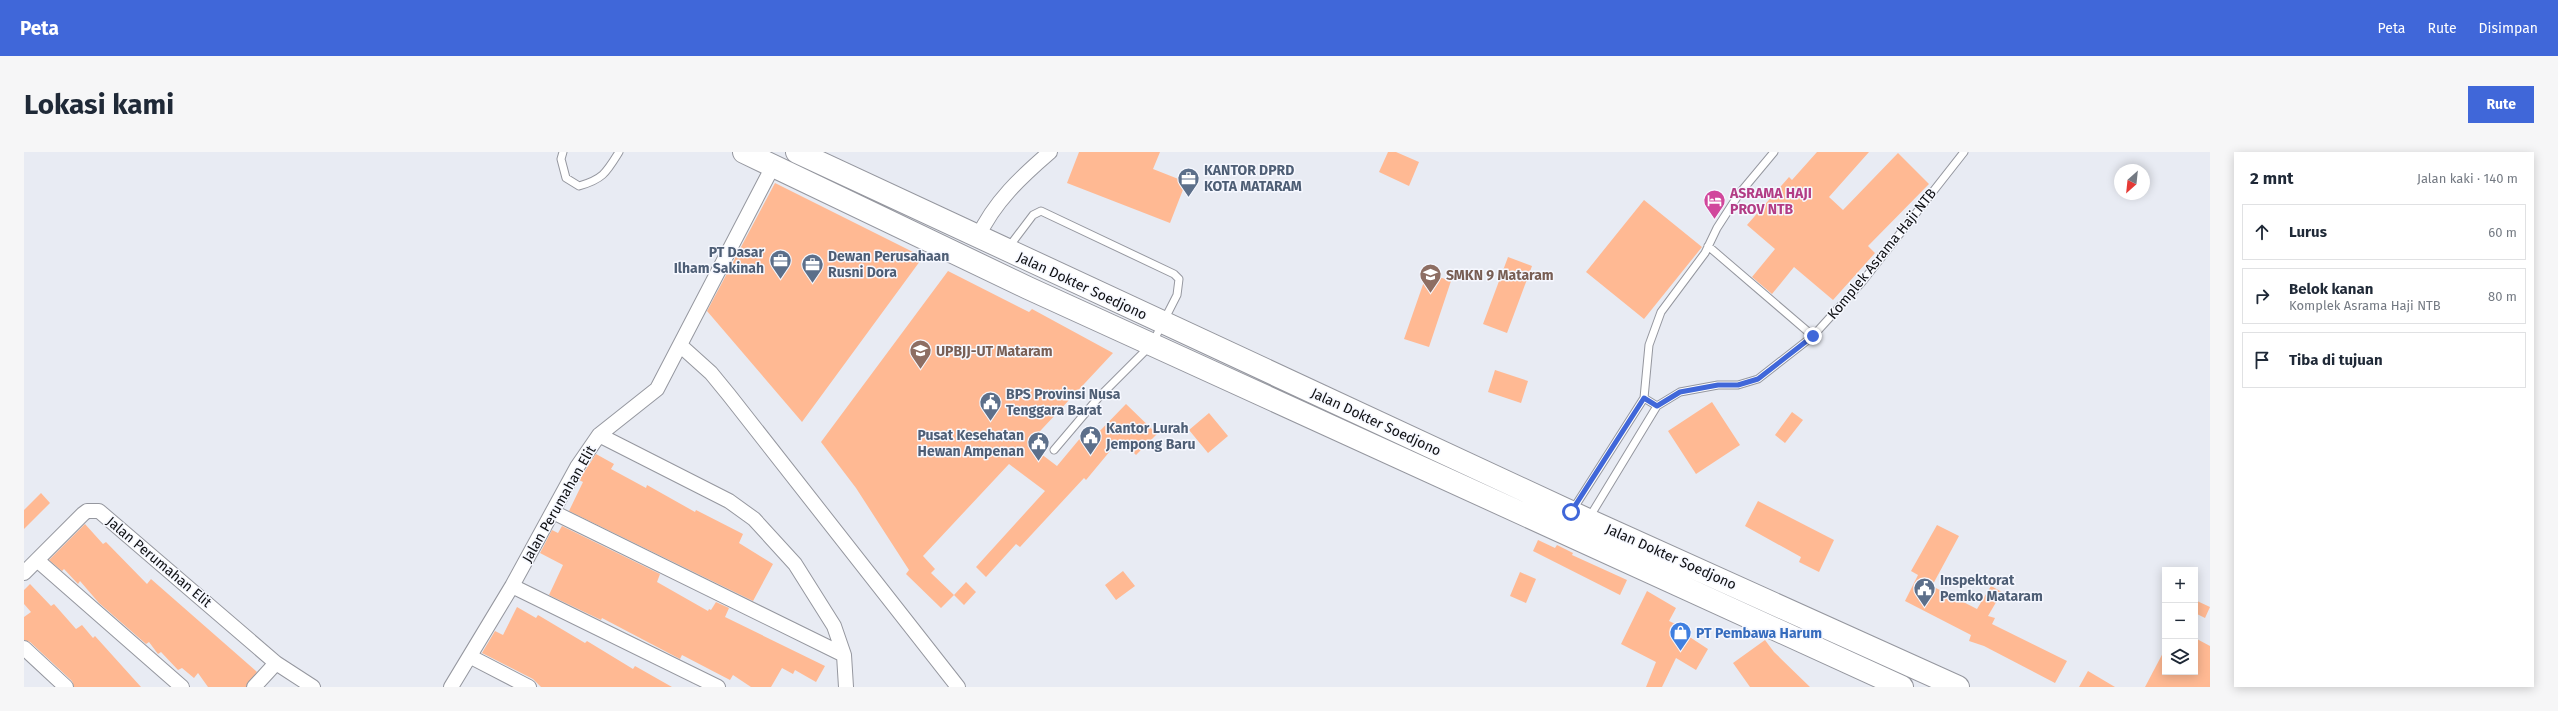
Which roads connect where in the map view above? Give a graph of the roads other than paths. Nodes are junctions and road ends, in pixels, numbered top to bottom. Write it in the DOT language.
graph roads {
  1 [pos="563,152"];
  2 [pos="619,152"];
  3 [pos="744,152"];
  4 [pos="796,152"];
  5 [pos="1050,152"];
  6 [pos="1774,152"];
  7 [pos="1964,152"];
  8 [pos="773,166"];
  9 [pos="978,237"];
  10 [pos="1708,246"];
  11 [pos="1006,250"];
  12 [pos="1163,324"];
  13 [pos="1813,336"];
  14 [pos="1152,344"];
  15 [pos="681,346"];
  16 [pos="1644,398"];
  17 [pos="1657,406"];
  18 [pos="599,435"];
  19 [pos="1054,450"];
  20 [pos="553,512"];
  21 [pos="1573,525"];
  22 [pos="37,560"];
  23 [pos="24,573"];
  24 [pos="512,586"];
  25 [pos="24,648"];
  26 [pos="844,655"];
  27 [pos="471,657"];
  28 [pos="276,663"];
  29 [pos="66,687"];
  30 [pos="182,687"];
  31 [pos="254,687"];
  32 [pos="313,687"];
  33 [pos="451,687"];
  34 [pos="529,687"];
  35 [pos="718,687"];
  36 [pos="846,687"];
  37 [pos="958,687"];
  38 [pos="1902,687"];
  39 [pos="1958,687"];
  1 -- 2 [label="lane"];
  3 -- 8 [label="highway, Jalan Dokter Soedjono"];
  4 -- 9 [label="highway, Jalan Dokter Soedjono"];
  5 -- 9 [label="street"];
  6 -- 10 [label="lane"];
  7 -- 13 [label="lane, Komplek Asrama Haji NTB"];
  8 -- 14 [label="highway, Jalan Dokter Soedjono"];
  8 -- 15 [label="street, Jalan Perumahan Elit"];
  9 -- 11 [label="highway, Jalan Dokter Soedjono"];
  10 -- 13 [label="lane"];
  10 -- 16 [label="lane"];
  11 -- 12 [label="highway, Jalan Dokter Soedjono"];
  11 -- 12 [label="lane"];
  12 -- 14 [label="lane"];
  12 -- 21 [label="highway, Jalan Dokter Soedjono"];
  13 -- 17 [label="lane, Komplek Asrama Haji NTB"];
  14 -- 19 [label="lane"];
  14 -- 21 [label="highway, Jalan Dokter Soedjono"];
  15 -- 18 [label="street, Jalan Perumahan Elit"];
  15 -- 37 [label="street"];
  16 -- 17 [label="lane"];
  16 -- 21 [label="lane"];
  17 -- 21 [label="lane"];
  18 -- 20 [label="street, Jalan Perumahan Elit"];
  18 -- 26 [label="street"];
  20 -- 24 [label="street, Jalan Perumahan Elit"];
  20 -- 26 [label="street"];
  21 -- 38 [label="highway, Jalan Dokter Soedjono"];
  21 -- 39 [label="highway, Jalan Dokter Soedjono"];
  22 -- 23 [label="street, Jalan Perumahan Elit"];
  22 -- 28 [label="street, Jalan Perumahan Elit"];
  22 -- 30 [label="street"];
  24 -- 27 [label="street, Jalan Perumahan Elit"];
  24 -- 35 [label="street"];
  25 -- 29 [label="street"];
  26 -- 36 [label="street"];
  27 -- 33 [label="street, Jalan Perumahan Elit"];
  27 -- 34 [label="street"];
  28 -- 31 [label="street"];
  28 -- 32 [label="street, Jalan Perumahan Elit"];
}
